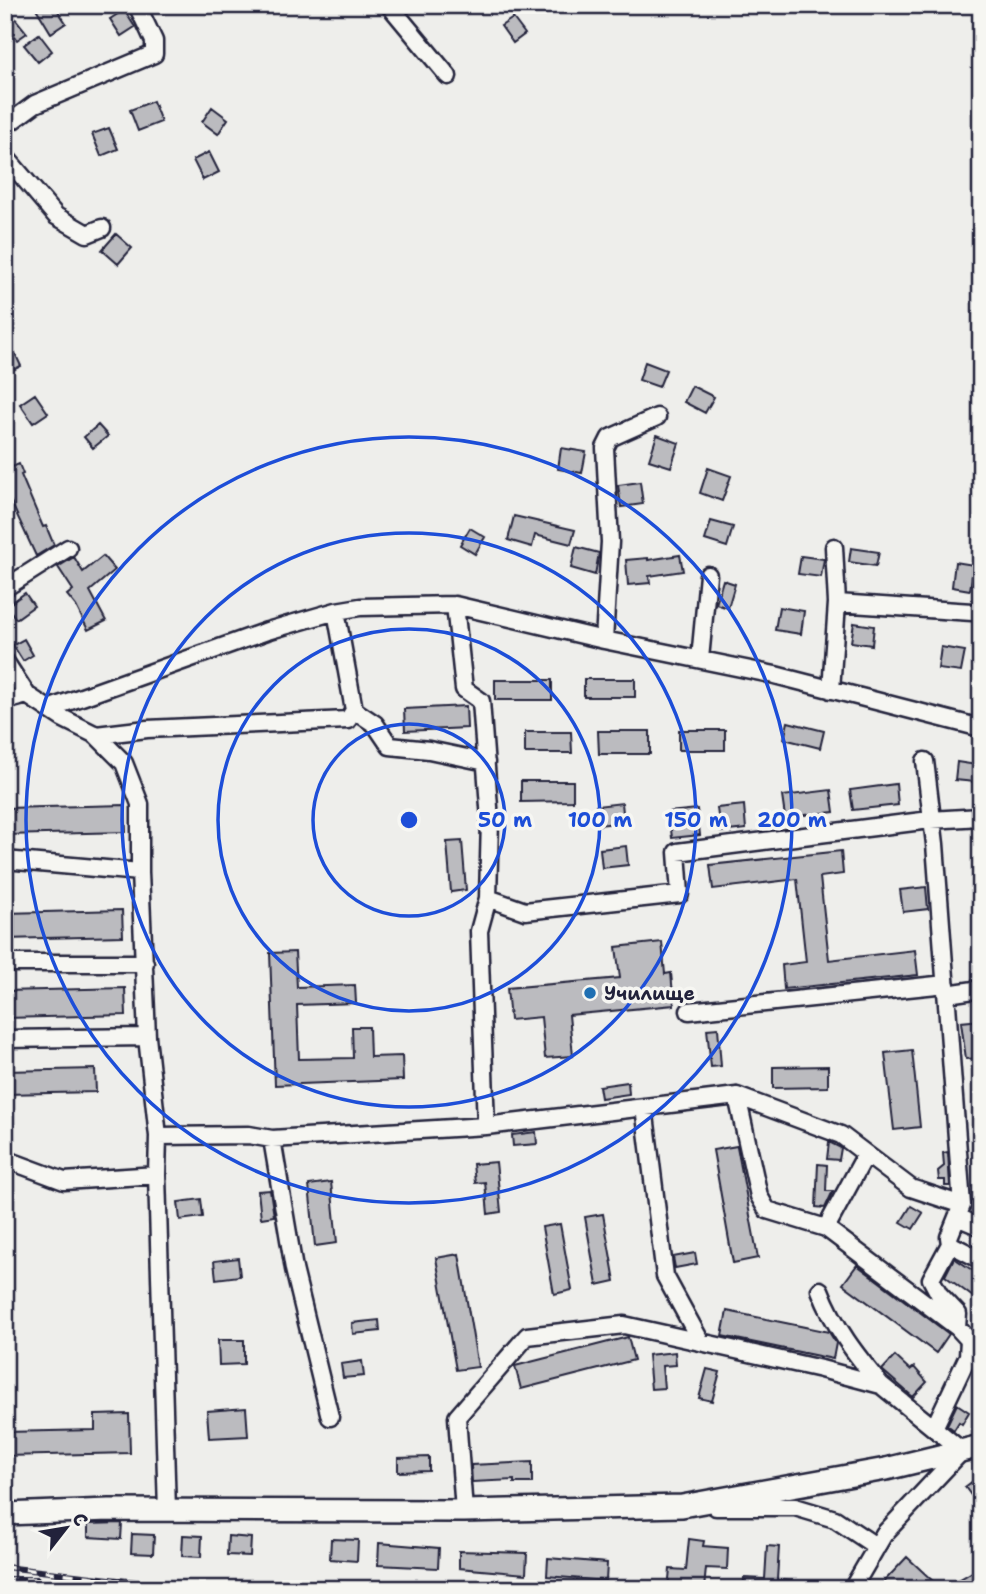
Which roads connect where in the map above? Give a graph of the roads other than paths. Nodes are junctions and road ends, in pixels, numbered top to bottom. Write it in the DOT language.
graph roads {
  1 [pos="137,5"];
  2 [pos="389,5"];
  3 [pos="447,76"];
  4 [pos="5,126"];
  5 [pos="5,156"];
  6 [pos="102,228"];
  7 [pos="657,417"];
  8 [pos="834,547"];
  9 [pos="68,548"];
  10 [pos="708,575"];
  11 [pos="5,588"];
  12 [pos="837,603"];
  13 [pos="455,605"];
  14 [pos="336,611"];
  15 [pos="972,612"];
  16 [pos="604,640"];
  17 [pos="700,659"];
  18 [pos="5,661"];
  19 [pos="831,690"];
  20 [pos="27,695"];
  21 [pos="5,701"];
  22 [pos="48,709"];
  23 [pos="354,710"];
  24 [pos="981,728"];
  25 [pos="96,735"];
  26 [pos="925,761"];
  27 [pos="486,762"];
  28 [pos="981,817"];
  29 [pos="930,820"];
  30 [pos="5,860"];
  31 [pos="140,872"];
  32 [pos="488,898"];
  33 [pos="5,963"];
  34 [pos="145,963"];
  35 [pos="946,989"];
  36 [pos="981,989"];
  37 [pos="689,1012"];
  38 [pos="147,1037"];
  39 [pos="5,1040"];
  40 [pos="737,1096"];
  41 [pos="644,1107"];
  42 [pos="486,1126"];
  43 [pos="158,1136"];
  44 [pos="272,1139"];
  45 [pos="866,1154"];
  46 [pos="5,1159"];
  47 [pos="157,1175"];
  48 [pos="959,1211"];
  49 [pos="981,1227"];
  50 [pos="826,1228"];
  51 [pos="950,1244"];
  52 [pos="981,1259"];
  53 [pos="820,1290"];
  54 [pos="957,1327"];
  55 [pos="701,1342"];
  56 [pos="881,1385"];
  57 [pos="330,1417"];
  58 [pos="934,1428"];
  59 [pos="971,1449"];
  60 [pos="682,1506"];
  61 [pos="167,1511"];
  62 [pos="464,1511"];
  63 [pos="5,1514"];
  64 [pos="877,1547"];
  65 [pos="852,1589"];
  1 -- 4 [label="street"];
  2 -- 3 [label="street"];
  5 -- 6 [label="street"];
  7 -- 16 [label="street"];
  8 -- 12 [label="street"];
  9 -- 11 [label="street"];
  10 -- 17 [label="street"];
  12 -- 15 [label="street"];
  12 -- 19 [label="street"];
  13 -- 14 [label="street"];
  13 -- 16 [label="street"];
  13 -- 27 [label="street"];
  14 -- 22 [label="street"];
  14 -- 23 [label="street"];
  16 -- 17 [label="street"];
  17 -- 19 [label="street"];
  18 -- 20 [label="street"];
  19 -- 24 [label="street"];
  20 -- 21 [label="street"];
  20 -- 22 [label="street"];
  22 -- 25 [label="street"];
  23 -- 25 [label="street"];
  23 -- 27 [label="street"];
  25 -- 31 [label="street"];
  26 -- 29 [label="street"];
  27 -- 32 [label="street"];
  28 -- 29 [label="street"];
  29 -- 32 [label="street"];
  29 -- 35 [label="street"];
  30 -- 31 [label="street"];
  31 -- 34 [label="street"];
  32 -- 42 [label="street"];
  33 -- 34 [label="street"];
  34 -- 38 [label="street"];
  35 -- 36 [label="street"];
  35 -- 37 [label="street"];
  35 -- 48 [label="street"];
  38 -- 39 [label="street"];
  38 -- 43 [label="street"];
  40 -- 41 [label="street"];
  40 -- 45 [label="street"];
  40 -- 50 [label="street"];
  41 -- 42 [label="street"];
  41 -- 55 [label="street"];
  42 -- 44 [label="street"];
  43 -- 44 [label="street"];
  43 -- 47 [label="street"];
  44 -- 57 [label="street"];
  45 -- 48 [label="street"];
  45 -- 50 [label="street"];
  46 -- 47 [label="street"];
  47 -- 61 [label="street"];
  48 -- 49 [label="street"];
  48 -- 51 [label="street"];
  50 -- 54 [label="street"];
  51 -- 52 [label="street"];
  51 -- 54 [label="street"];
  53 -- 56 [label="street"];
  54 -- 58 [label="street"];
  55 -- 56 [label="street"];
  55 -- 62 [label="street"];
  56 -- 58 [label="street"];
  58 -- 59 [label="street"];
  59 -- 60 [label="main road"];
  59 -- 64 [label="street"];
  60 -- 62 [label="main road"];
  60 -- 64 [label="street"];
  61 -- 62 [label="main road"];
  61 -- 63 [label="main road"];
  64 -- 65 [label="street"];
}
